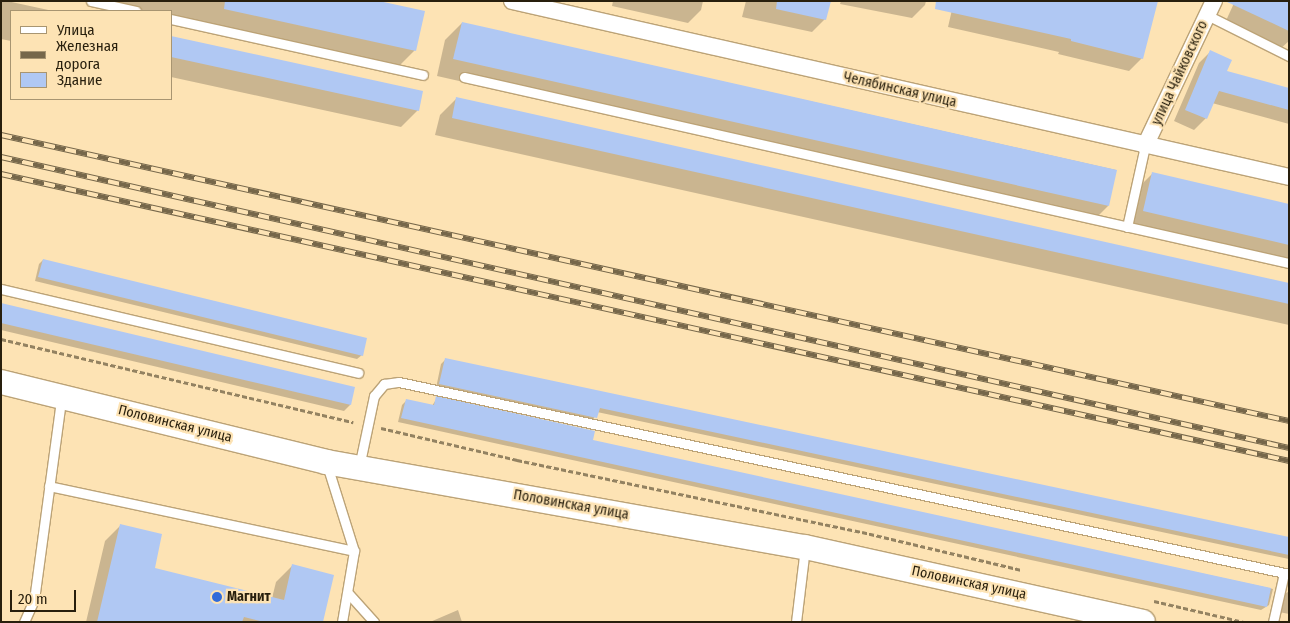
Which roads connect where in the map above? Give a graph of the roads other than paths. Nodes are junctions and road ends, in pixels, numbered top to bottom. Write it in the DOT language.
graph roads {
  1 [pos="91,1"];
  2 [pos="512,1"];
  3 [pos="1210,8"];
  4 [pos="132,10"];
  5 [pos="172,19"];
  6 [pos="1289,56"];
  7 [pos="422,75"];
  8 [pos="464,76"];
  9 [pos="1146,146"];
  10 [pos="1289,177"];
  11 [pos="1127,227"];
  12 [pos="1289,264"];
  13 [pos="1,289"];
  14 [pos="358,373"];
  15 [pos="1,382"];
  16 [pos="62,396"];
  17 [pos="326,462"];
  18 [pos="359,467"];
  19 [pos="49,486"];
  20 [pos="805,547"];
  21 [pos="354,552"];
  22 [pos="1286,574"];
  23 [pos="348,593"];
  24 [pos="1146,610"];
  25 [pos="24,622"];
  26 [pos="342,622"];
  27 [pos="374,622"];
  28 [pos="796,622"];
  29 [pos="1273,622"];
  1 -- 4 [label="lane"];
  2 -- 9 [label="street, Челябинская улица"];
  3 -- 6 [label="lane"];
  3 -- 9 [label="street, улица Чайковского"];
  5 -- 7 [label="lane"];
  8 -- 11 [label="lane"];
  9 -- 10 [label="street, Челябинская улица"];
  9 -- 11 [label="lane"];
  11 -- 12 [label="lane"];
  13 -- 14 [label="lane"];
  15 -- 16 [label="main road, Половинская улица"];
  16 -- 17 [label="main road, Половинская улица"];
  16 -- 19 [label="lane"];
  17 -- 18 [label="main road, Половинская улица"];
  17 -- 21 [label="lane"];
  18 -- 20 [label="main road, Половинская улица"];
  18 -- 22 [label="lane"];
  19 -- 21 [label="lane"];
  19 -- 25 [label="lane"];
  20 -- 24 [label="main road, Половинская улица"];
  20 -- 28 [label="lane"];
  21 -- 23 [label="lane"];
  22 -- 29 [label="lane"];
  23 -- 26 [label="lane"];
  23 -- 27 [label="lane"];
}
